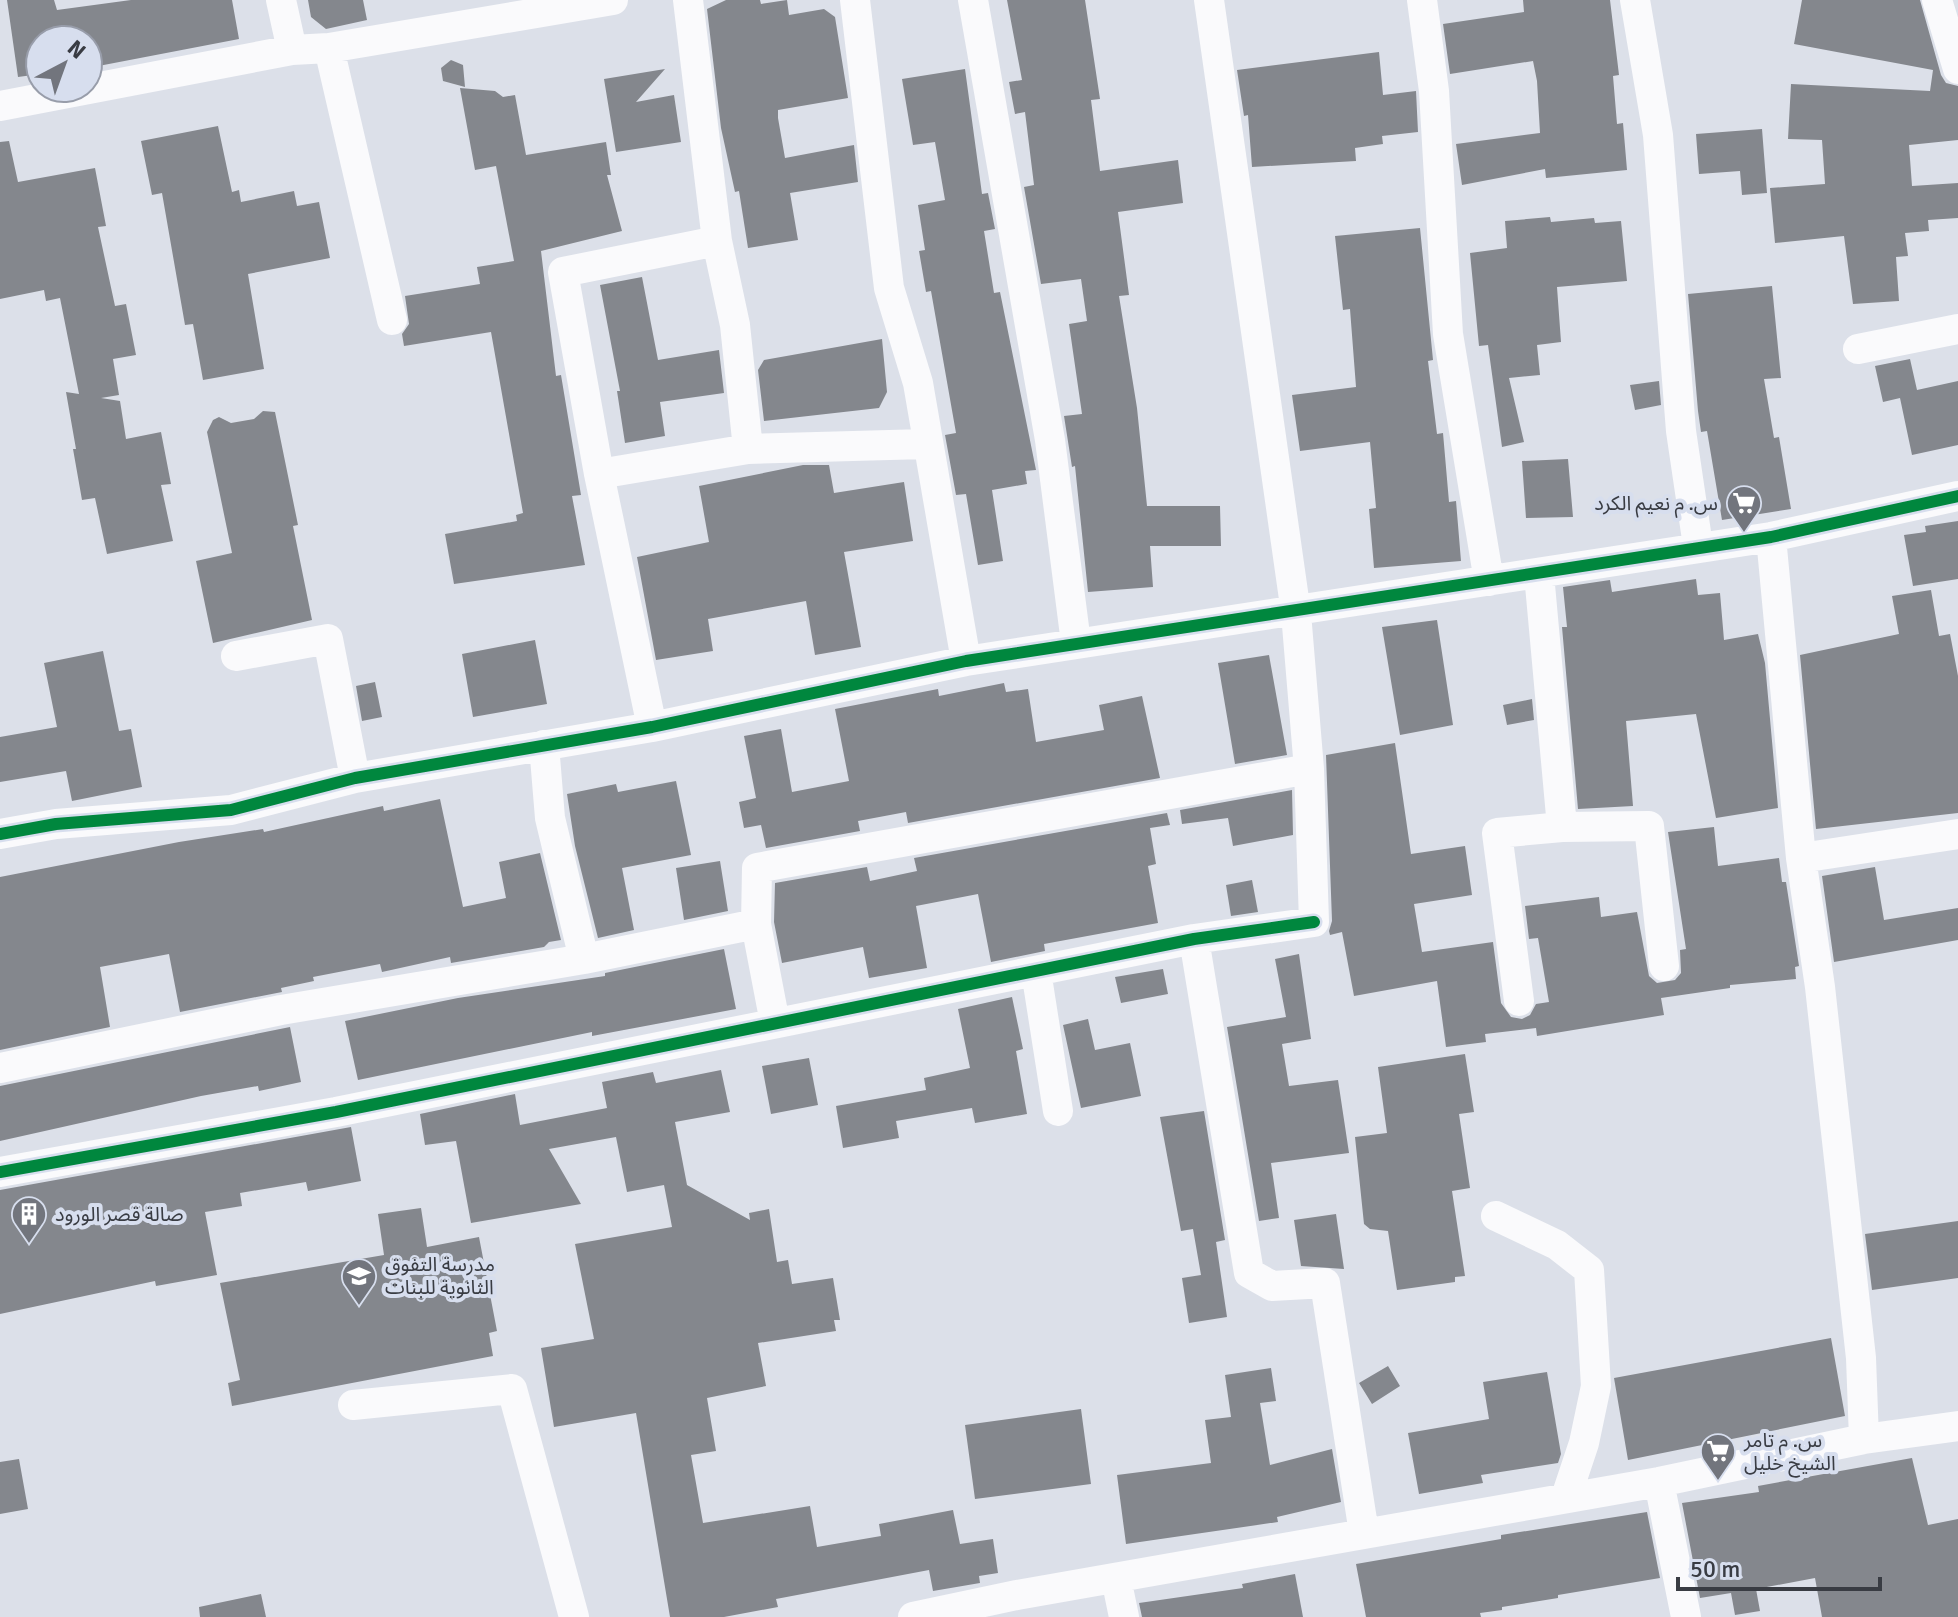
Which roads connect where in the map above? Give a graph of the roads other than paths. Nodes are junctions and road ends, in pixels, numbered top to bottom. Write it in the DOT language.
graph roads {
  1 [pos="281,0"];
  2 [pos="613,0"];
  3 [pos="688,0"];
  4 [pos="855,0"];
  5 [pos="973,0"];
  6 [pos="1209,0"];
  7 [pos="1422,0"];
  8 [pos="1635,0"];
  9 [pos="1937,0"];
  10 [pos="329,48"];
  11 [pos="292,50"];
  12 [pos="1958,69"];
  13 [pos="0,106"];
  14 [pos="717,241"];
  15 [pos="392,320"];
  16 [pos="1958,329"];
  17 [pos="1858,349"];
  18 [pos="926,444"];
  19 [pos="748,449"];
  20 [pos="599,474"];
  21 [pos="1958,496"];
  22 [pos="1771,537"];
  23 [pos="1698,546"];
  24 [pos="1539,574"];
  25 [pos="1489,581"];
  26 [pos="1296,613"];
  27 [pos="1076,643"];
  28 [pos="236,656"];
  29 [pos="966,661"];
  30 [pos="652,727"];
  31 [pos="544,745"];
  32 [pos="1309,769"];
  33 [pos="355,778"];
  34 [pos="1562,827"];
  35 [pos="0,834"];
  36 [pos="1958,834"];
  37 [pos="1801,858"];
  38 [pos="756,924"];
  39 [pos="1194,939"];
  40 [pos="584,959"];
  41 [pos="1664,966"];
  42 [pos="1036,971"];
  43 [pos="1519,1001"];
  44 [pos="775,1023"];
  45 [pos="0,1068"];
  46 [pos="1058,1111"];
  47 [pos="0,1172"];
  48 [pos="1496,1216"];
  49 [pos="353,1405"];
  50 [pos="1958,1426"];
  51 [pos="1864,1439"];
  52 [pos="1659,1482"];
  53 [pos="1566,1497"];
  54 [pos="1364,1533"];
  55 [pos="1116,1578"];
  56 [pos="574,1617"];
  57 [pos="913,1617"];
  58 [pos="1124,1617"];
  59 [pos="1686,1617"];
  1 -- 11 [label="street"];
  2 -- 10 [label="street"];
  3 -- 14 [label="street"];
  4 -- 18 [label="street"];
  5 -- 27 [label="street"];
  6 -- 26 [label="street"];
  7 -- 25 [label="street"];
  8 -- 23 [label="street"];
  9 -- 12 [label="street"];
  10 -- 11 [label="street"];
  10 -- 15 [label="street"];
  11 -- 13 [label="street"];
  14 -- 19 [label="street"];
  14 -- 20 [label="street"];
  16 -- 17 [label="street"];
  18 -- 19 [label="street"];
  18 -- 29 [label="street"];
  19 -- 20 [label="street"];
  20 -- 30 [label="street"];
  21 -- 22 [label="street"];
  22 -- 23 [label="street"];
  22 -- 37 [label="street"];
  23 -- 24 [label="street"];
  24 -- 25 [label="street"];
  24 -- 34 [label="street"];
  25 -- 26 [label="street"];
  26 -- 27 [label="street"];
  26 -- 32 [label="street"];
  27 -- 29 [label="street"];
  28 -- 33 [label="street"];
  29 -- 30 [label="street"];
  30 -- 31 [label="street"];
  31 -- 33 [label="street"];
  31 -- 40 [label="street"];
  32 -- 38 [label="street"];
  32 -- 39 [label="street"];
  33 -- 35 [label="street"];
  34 -- 41 [label="street"];
  34 -- 43 [label="street"];
  36 -- 37 [label="street"];
  37 -- 51 [label="street"];
  38 -- 40 [label="street"];
  38 -- 44 [label="street"];
  39 -- 42 [label="street"];
  39 -- 54 [label="street"];
  40 -- 45 [label="street"];
  42 -- 44 [label="street"];
  42 -- 46 [label="street"];
  44 -- 47 [label="street"];
  48 -- 53 [label="street"];
  49 -- 56 [label="street"];
  50 -- 51 [label="street"];
  51 -- 52 [label="street"];
  52 -- 53 [label="street"];
  52 -- 59 [label="street"];
  53 -- 54 [label="street"];
  54 -- 55 [label="street"];
  55 -- 57 [label="street"];
  55 -- 58 [label="street"];
}
